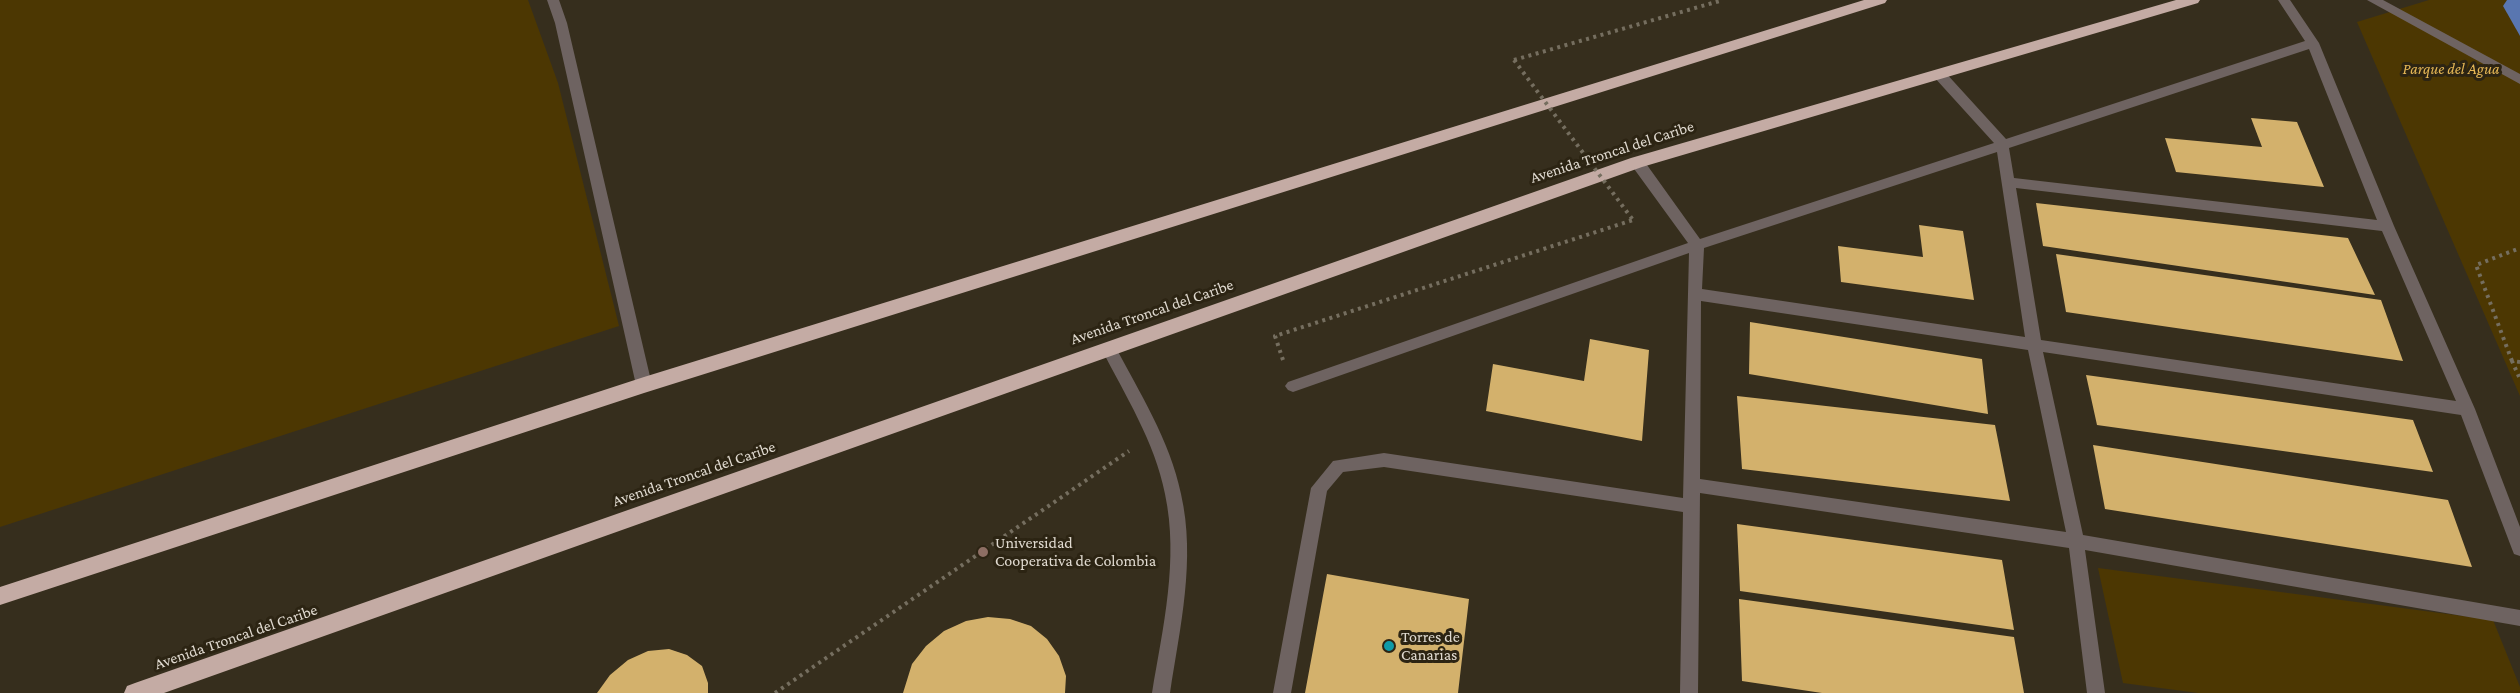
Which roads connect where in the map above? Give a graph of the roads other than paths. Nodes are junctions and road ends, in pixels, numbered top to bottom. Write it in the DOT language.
graph roads {
  1 [pos="552,0"];
  2 [pos="1881,0"];
  3 [pos="2193,0"];
  4 [pos="2284,0"];
  5 [pos="2373,0"];
  6 [pos="2313,43"];
  7 [pos="1940,74"];
  8 [pos="2520,80"];
  9 [pos="2002,143"];
  10 [pos="1637,162"];
  11 [pos="2009,182"];
  12 [pos="2387,226"];
  13 [pos="1697,245"];
  14 [pos="1694,294"];
  15 [pos="2034,344"];
  16 [pos="1109,348"];
  17 [pos="644,385"];
  18 [pos="1293,386"];
  19 [pos="2467,409"];
  20 [pos="1692,485"];
  21 [pos="1692,506"];
  22 [pos="2076,541"];
  23 [pos="2520,549"];
  24 [pos="0,596"];
  25 [pos="2520,618"];
  26 [pos="135,693"];
  27 [pos="1161,693"];
  28 [pos="1282,693"];
  29 [pos="1689,693"];
  30 [pos="2096,693"];
  1 -- 17 [label="street"];
  2 -- 17 [label="highway"];
  3 -- 7 [label="highway, Avenida Troncal del Caribe"];
  4 -- 6 [label="street"];
  5 -- 8 [label="street"];
  6 -- 9 [label="street"];
  6 -- 12 [label="street"];
  7 -- 9 [label="street"];
  7 -- 10 [label="highway, Avenida Troncal del Caribe"];
  9 -- 11 [label="street"];
  9 -- 13 [label="street"];
  10 -- 13 [label="street"];
  10 -- 16 [label="highway, Avenida Troncal del Caribe"];
  11 -- 12 [label="street"];
  11 -- 15 [label="street"];
  12 -- 19 [label="street"];
  13 -- 14 [label="street"];
  13 -- 18 [label="street"];
  14 -- 15 [label="street"];
  14 -- 20 [label="street"];
  15 -- 19 [label="street"];
  15 -- 22 [label="street"];
  16 -- 26 [label="highway, Avenida Troncal del Caribe"];
  16 -- 27 [label="street"];
  17 -- 24 [label="highway"];
  19 -- 23 [label="street"];
  20 -- 21 [label="street"];
  20 -- 22 [label="street"];
  21 -- 28 [label="street"];
  21 -- 29 [label="street"];
  22 -- 25 [label="street"];
  22 -- 30 [label="street"];
}
